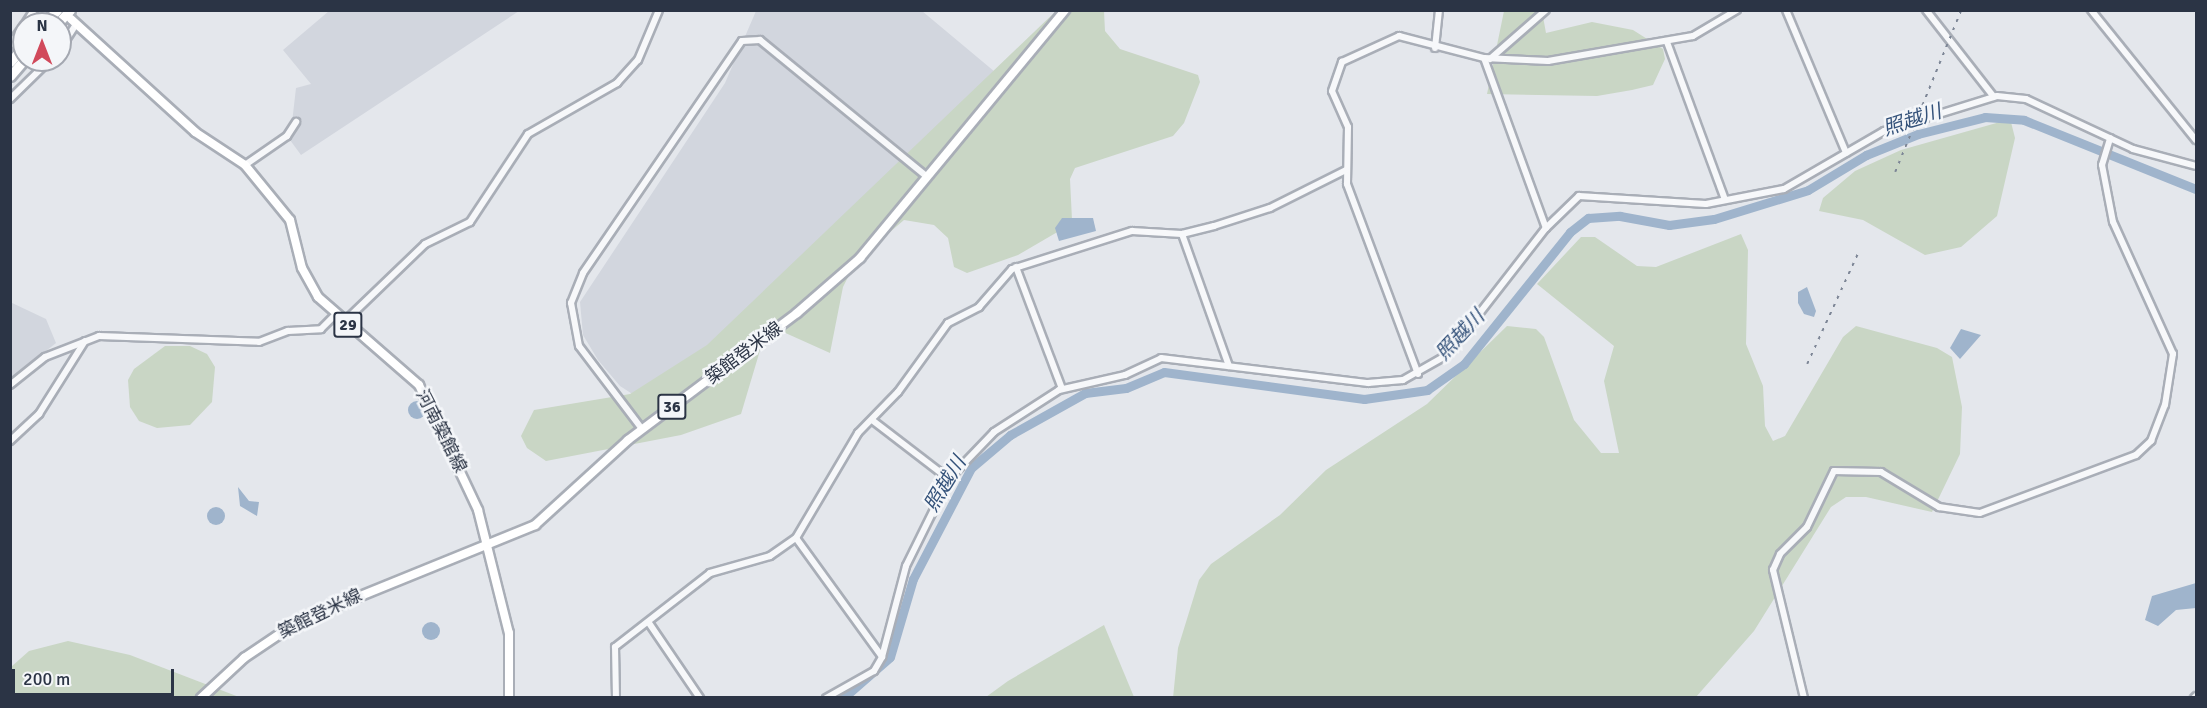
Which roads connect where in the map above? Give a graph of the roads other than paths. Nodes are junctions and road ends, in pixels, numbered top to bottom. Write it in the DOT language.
graph roads {
  1 [pos="659,10"];
  2 [pos="1065,10"];
  3 [pos="1439,10"];
  4 [pos="1546,10"];
  5 [pos="1737,10"];
  6 [pos="1786,10"];
  7 [pos="1926,10"];
  8 [pos="2091,10"];
  9 [pos="72,18"];
  10 [pos="1667,42"];
  11 [pos="1435,48"];
  12 [pos="1487,58"];
  13 [pos="38,72"];
  14 [pos="1994,97"];
  15 [pos="10,99"];
  16 [pos="297,122"];
  17 [pos="2110,138"];
  18 [pos="2196,140"];
  19 [pos="1846,153"];
  20 [pos="245,165"];
  21 [pos="2196,166"];
  22 [pos="1346,170"];
  23 [pos="926,176"];
  24 [pos="1725,200"];
  25 [pos="1546,228"];
  26 [pos="1182,234"];
  27 [pos="1016,267"];
  28 [pos="335,315"];
  29 [pos="344,322"];
  30 [pos="86,340"];
  31 [pos="1229,366"];
  32 [pos="1418,374"];
  33 [pos="10,385"];
  34 [pos="1062,389"];
  35 [pos="872,420"];
  36 [pos="642,429"];
  37 [pos="10,441"];
  38 [pos="949,478"];
  39 [pos="796,538"];
  40 [pos="486,548"];
  41 [pos="649,623"];
  42 [pos="882,657"];
  43 [pos="201,698"];
  44 [pos="509,698"];
  45 [pos="616,698"];
  46 [pos="699,698"];
  47 [pos="826,698"];
  48 [pos="1804,698"];
  1 -- 29 [label="street"];
  2 -- 23 [label="main road, 築館登米線 / 36"];
  3 -- 11 [label="street"];
  4 -- 12 [label="street"];
  5 -- 10 [label="street"];
  6 -- 19 [label="street"];
  7 -- 14 [label="street"];
  8 -- 18 [label="street"];
  9 -- 20 [label="main road, 河南築館線 / 29"];
  10 -- 12 [label="street"];
  10 -- 24 [label="street"];
  11 -- 12 [label="street"];
  11 -- 22 [label="street"];
  12 -- 25 [label="street"];
  13 -- 15 [label="street"];
  14 -- 17 [label="street"];
  14 -- 19 [label="street"];
  16 -- 20 [label="street"];
  17 -- 21 [label="street"];
  17 -- 48 [label="street"];
  19 -- 24 [label="street"];
  20 -- 28 [label="main road, 河南築館線 / 29"];
  22 -- 26 [label="street"];
  22 -- 32 [label="street"];
  23 -- 36 [label="main road, 築館登米線 / 36"];
  23 -- 36 [label="street"];
  24 -- 25 [label="street"];
  25 -- 32 [label="street"];
  26 -- 27 [label="street"];
  26 -- 31 [label="street"];
  27 -- 34 [label="street"];
  27 -- 35 [label="street"];
  28 -- 29 [label="main road, 河南築館線 / 29"];
  28 -- 30 [label="street"];
  29 -- 40 [label="main road, 河南築館線 / 29"];
  30 -- 33 [label="street"];
  30 -- 37 [label="street"];
  31 -- 32 [label="street"];
  31 -- 34 [label="street"];
  34 -- 38 [label="street"];
  35 -- 38 [label="street"];
  35 -- 39 [label="street"];
  36 -- 40 [label="main road, 築館登米線 / 36"];
  38 -- 42 [label="street"];
  39 -- 41 [label="street"];
  39 -- 42 [label="street"];
  40 -- 43 [label="main road, 築館登米線 / 36"];
  40 -- 44 [label="main road, 河南築館線 / 29"];
  41 -- 45 [label="street"];
  41 -- 46 [label="street"];
  42 -- 47 [label="street"];
}
